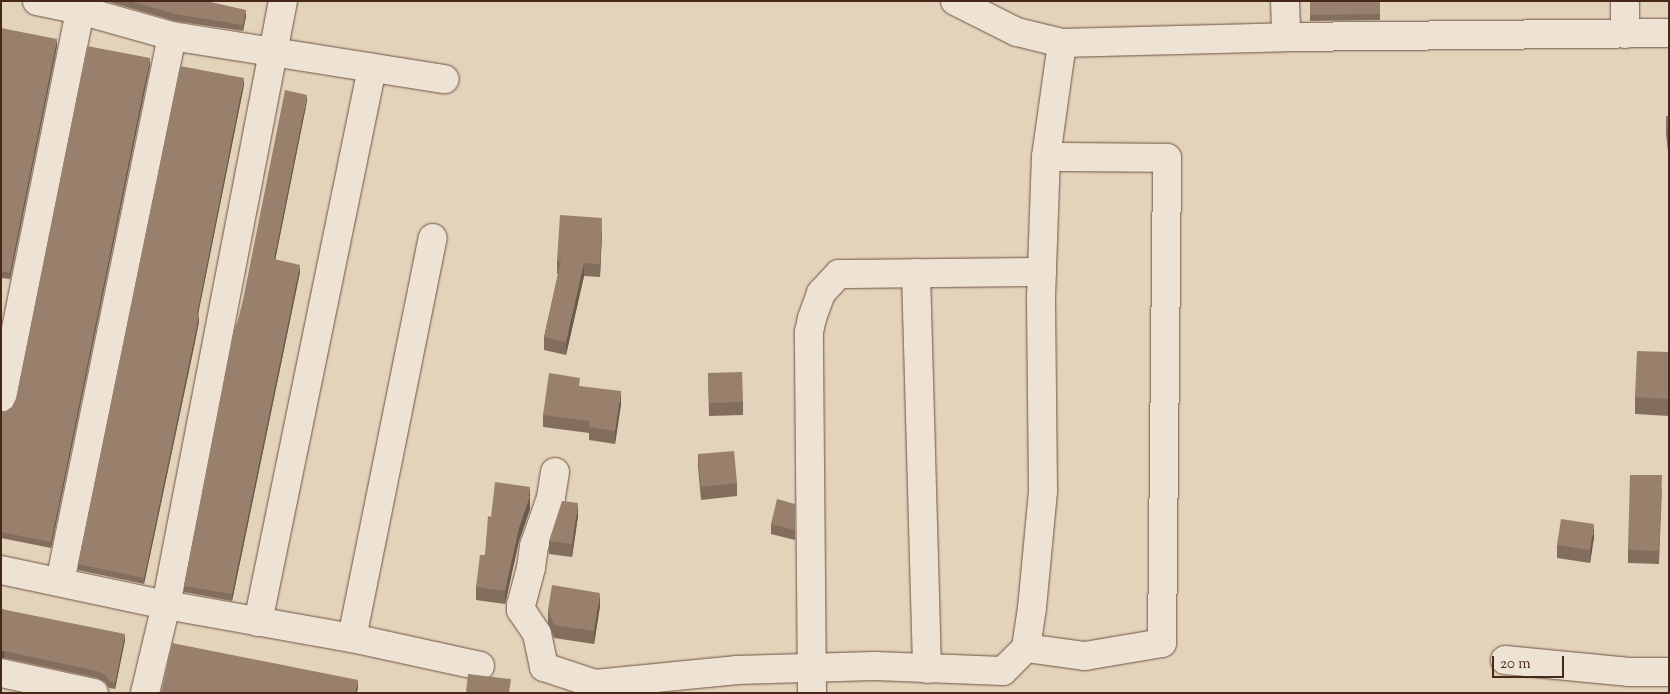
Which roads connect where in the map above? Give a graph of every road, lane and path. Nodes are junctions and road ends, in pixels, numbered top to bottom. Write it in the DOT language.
graph roads {
  1 [pos="37,1"];
  2 [pos="283,1"];
  3 [pos="955,1"];
  4 [pos="1285,1"];
  5 [pos="1624,1"];
  6 [pos="80,10"];
  7 [pos="1669,33"];
  8 [pos="1625,34"];
  9 [pos="172,36"];
  10 [pos="1286,37"];
  11 [pos="1062,43"];
  12 [pos="271,52"];
  13 [pos="372,68"];
  14 [pos="444,79"];
  15 [pos="1046,156"];
  16 [pos="433,238"];
  17 [pos="1042,272"];
  18 [pos="916,273"];
  19 [pos="12,304"];
  20 [pos="1,402"];
  21 [pos="554,472"];
  22 [pos="1,570"];
  23 [pos="60,582"];
  24 [pos="166,605"];
  25 [pos="258,622"];
  26 [pos="352,638"];
  27 [pos="1026,648"];
  28 [pos="1505,660"];
  29 [pos="480,666"];
  30 [pos="927,668"];
  31 [pos="1669,672"];
  32 [pos="1,673"];
  33 [pos="811,680"];
  34 [pos="703,682"];
  35 [pos="595,688"];
  36 [pos="94,693"];
  37 [pos="145,693"];
  1 -- 6 [label="street"];
  2 -- 12 [label="street"];
  3 -- 11 [label="street"];
  4 -- 10 [label="street"];
  5 -- 8 [label="street"];
  6 -- 9 [label="street"];
  6 -- 19 [label="street"];
  7 -- 8 [label="street"];
  8 -- 10 [label="street"];
  9 -- 12 [label="street"];
  9 -- 23 [label="street"];
  10 -- 11 [label="street"];
  11 -- 15 [label="street"];
  12 -- 13 [label="street"];
  12 -- 24 [label="street"];
  13 -- 14 [label="street"];
  13 -- 25 [label="street"];
  15 -- 17 [label="street"];
  15 -- 27 [label="street"];
  16 -- 26 [label="street"];
  17 -- 18 [label="street"];
  17 -- 27 [label="street"];
  18 -- 30 [label="street"];
  18 -- 33 [label="street"];
  19 -- 20 [label="street"];
  21 -- 35 [label="street"];
  22 -- 23 [label="street"];
  23 -- 24 [label="street"];
  24 -- 25 [label="street"];
  24 -- 37 [label="street"];
  25 -- 26 [label="street"];
  26 -- 29 [label="street"];
  27 -- 30 [label="street"];
  28 -- 31 [label="street"];
  30 -- 33 [label="street"];
  32 -- 36 [label="street"];
  33 -- 34 [label="street"];
  34 -- 35 [label="street"];
}
